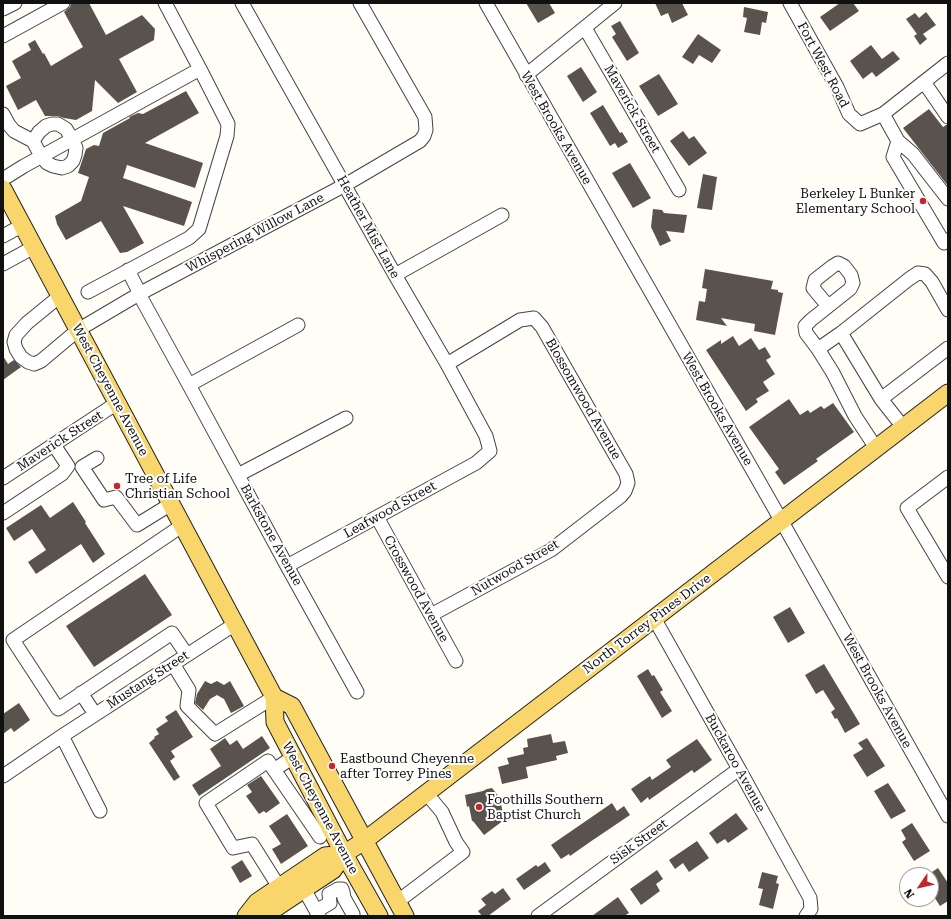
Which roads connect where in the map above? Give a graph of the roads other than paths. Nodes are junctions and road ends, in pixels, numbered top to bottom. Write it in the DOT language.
graph roads {
  1 [pos="15,3"];
  2 [pos="64,3"];
  3 [pos="165,3"];
  4 [pos="242,3"];
  5 [pos="360,3"];
  6 [pos="486,3"];
  7 [pos="615,3"];
  8 [pos="790,3"];
  9 [pos="3,9"];
  10 [pos="585,28"];
  11 [pos="3,36"];
  12 [pos="948,63"];
  13 [pos="200,69"];
  14 [pos="526,75"];
  15 [pos="924,82"];
  16 [pos="3,114"];
  17 [pos="883,114"];
  18 [pos="948,117"];
  19 [pos="72,139"];
  20 [pos="34,140"];
  21 [pos="898,141"];
  22 [pos="41,156"];
  23 [pos="3,179"];
  24 [pos="344,185"];
  25 [pos="3,189"];
  26 [pos="679,190"];
  27 [pos="948,199"];
  28 [pos="502,215"];
  29 [pos="22,225"];
  30 [pos="3,236"];
  31 [pos="948,240"];
  32 [pos="34,247"];
  33 [pos="3,264"];
  34 [pos="128,270"];
  35 [pos="394,275"];
  36 [pos="88,292"];
  37 [pos="139,294"];
  38 [pos="60,296"];
  39 [pos="828,306"];
  40 [pos="948,310"];
  41 [pos="298,325"];
  42 [pos="78,330"];
  43 [pos="841,333"];
  44 [pos="948,348"];
  45 [pos="818,349"];
  46 [pos="447,364"];
  47 [pos="189,385"];
  48 [pos="948,393"];
  49 [pos="880,398"];
  50 [pos="117,403"];
  51 [pos="346,418"];
  52 [pos="903,427"];
  53 [pos="54,445"];
  54 [pos="876,448"];
  55 [pos="490,451"];
  56 [pos="97,458"];
  57 [pos="238,475"];
  58 [pos="948,476"];
  59 [pos="3,478"];
  60 [pos="628,483"];
  61 [pos="172,504"];
  62 [pos="3,513"];
  63 [pos="377,517"];
  64 [pos="781,520"];
  65 [pos="183,525"];
  66 [pos="287,566"];
  67 [pos="948,578"];
  68 [pos="431,615"];
  69 [pos="654,618"];
  70 [pos="235,624"];
  71 [pos="187,655"];
  72 [pos="456,661"];
  73 [pos="173,664"];
  74 [pos="357,692"];
  75 [pos="81,693"];
  76 [pos="274,697"];
  77 [pos="95,714"];
  78 [pos="62,736"];
  79 [pos="293,757"];
  80 [pos="739,769"];
  81 [pos="274,770"];
  82 [pos="4,771"];
  83 [pos="426,793"];
  84 [pos="100,811"];
  85 [pos="948,816"];
  86 [pos="320,837"];
  87 [pos="364,841"];
  88 [pos="344,854"];
  89 [pos="310,885"];
  90 [pos="279,887"];
  91 [pos="401,909"];
  92 [pos="809,912"];
  93 [pos="318,914"];
  94 [pos="246,916"];
  95 [pos="256,916"];
  96 [pos="261,916"];
  97 [pos="354,916"];
  98 [pos="379,916"];
  99 [pos="538,916"];
  1 -- 9 [label="street"];
  2 -- 11 [label="street"];
  3 -- 13 [label="street"];
  4 -- 24 [label="street, Heather Mist Lane"];
  5 -- 24 [label="street, Whispering Willow Lane"];
  6 -- 14 [label="street, West Brooks Avenue"];
  7 -- 10 [label="street"];
  8 -- 17 [label="street, Fort West Road"];
  10 -- 14 [label="street"];
  10 -- 26 [label="street, Maverick Street"];
  12 -- 15 [label="street"];
  13 -- 19 [label="street"];
  13 -- 34 [label="street"];
  14 -- 64 [label="street, West Brooks Avenue"];
  15 -- 17 [label="street"];
  15 -- 18 [label="street"];
  16 -- 20 [label="street"];
  17 -- 21 [label="street"];
  19 -- 20 [label="street"];
  19 -- 22 [label="street"];
  19 -- 22 [label="street"];
  20 -- 22 [label="street"];
  21 -- 27 [label="street"];
  21 -- 31 [label="street"];
  22 -- 23 [label="street"];
  24 -- 35 [label="street, Heather Mist Lane"];
  24 -- 37 [label="street, Whispering Willow Lane"];
  25 -- 29 [label="main road, West Cheyenne Avenue"];
  28 -- 35 [label="street"];
  29 -- 30 [label="street"];
  29 -- 32 [label="main road, West Cheyenne Avenue"];
  32 -- 33 [label="street"];
  32 -- 38 [label="main road, West Cheyenne Avenue"];
  34 -- 36 [label="street"];
  34 -- 37 [label="street, Barkstone Avenue"];
  35 -- 46 [label="street, Heather Mist Lane"];
  37 -- 42 [label="street, Whispering Willow Lane"];
  37 -- 47 [label="street, Barkstone Avenue"];
  38 -- 42 [label="main road, West Cheyenne Avenue"];
  38 -- 42 [label="street, Whispering Willow Lane"];
  39 -- 45 [label="street"];
  40 -- 43 [label="street"];
  41 -- 47 [label="street"];
  42 -- 50 [label="main road, West Cheyenne Avenue"];
  43 -- 45 [label="street"];
  43 -- 49 [label="street"];
  44 -- 49 [label="street"];
  45 -- 54 [label="street"];
  46 -- 55 [label="street, Heather Mist Lane"];
  46 -- 60 [label="street, Blossomwood Avenue"];
  47 -- 57 [label="street, Barkstone Avenue"];
  48 -- 52 [label="main road, North Torrey Pines Drive"];
  49 -- 52 [label="street"];
  50 -- 53 [label="street, Maverick Street"];
  50 -- 61 [label="main road, West Cheyenne Avenue"];
  51 -- 57 [label="street"];
  52 -- 54 [label="main road, North Torrey Pines Drive"];
  53 -- 59 [label="street, Maverick Street"];
  53 -- 62 [label="street"];
  54 -- 64 [label="main road, North Torrey Pines Drive"];
  55 -- 63 [label="street, Leafwood Street"];
  56 -- 61 [label="street"];
  57 -- 66 [label="street, Barkstone Avenue"];
  58 -- 67 [label="street"];
  60 -- 68 [label="street, Nutwood Street"];
  61 -- 65 [label="main road, West Cheyenne Avenue"];
  63 -- 66 [label="street, Leafwood Street"];
  63 -- 68 [label="street, Crosswood Avenue"];
  64 -- 69 [label="main road, North Torrey Pines Drive"];
  64 -- 85 [label="street, West Brooks Avenue"];
  65 -- 70 [label="main road, West Cheyenne Avenue"];
  65 -- 75 [label="street"];
  66 -- 74 [label="street, Barkstone Avenue"];
  68 -- 72 [label="street, Crosswood Avenue"];
  69 -- 80 [label="street, Buckaroo Avenue"];
  69 -- 83 [label="main road, North Torrey Pines Drive"];
  70 -- 71 [label="street, Mustang Street"];
  70 -- 76 [label="main road, West Cheyenne Avenue"];
  71 -- 73 [label="street, Mustang Street"];
  71 -- 75 [label="street"];
  73 -- 76 [label="street"];
  73 -- 77 [label="street, Mustang Street"];
  75 -- 77 [label="street"];
  76 -- 79 [label="main road, West Cheyenne Avenue"];
  76 -- 87 [label="main road, West Cheyenne Avenue"];
  77 -- 78 [label="street, Mustang Street"];
  78 -- 82 [label="street, Mustang Street"];
  78 -- 84 [label="street"];
  79 -- 81 [label="street"];
  79 -- 88 [label="main road, West Cheyenne Avenue"];
  80 -- 92 [label="street, Buckaroo Avenue"];
  80 -- 99 [label="street, Sisk Street"];
  81 -- 86 [label="street"];
  81 -- 90 [label="street"];
  83 -- 87 [label="main road, North Torrey Pines Drive"];
  83 -- 91 [label="street"];
  87 -- 88 [label="main road, North Torrey Pines Drive"];
  87 -- 91 [label="main road, West Cheyenne Avenue"];
  88 -- 89 [label="main road, North Torrey Pines Drive"];
  88 -- 90 [label="main road, North Torrey Pines Drive"];
  88 -- 98 [label="main road, West Cheyenne Avenue"];
  89 -- 90 [label="main road"];
  89 -- 93 [label="street"];
  89 -- 96 [label="main road, North Torrey Pines Drive"];
  90 -- 94 [label="main road, North Torrey Pines Drive"];
  90 -- 95 [label="main road"];
  93 -- 97 [label="street"];
}
